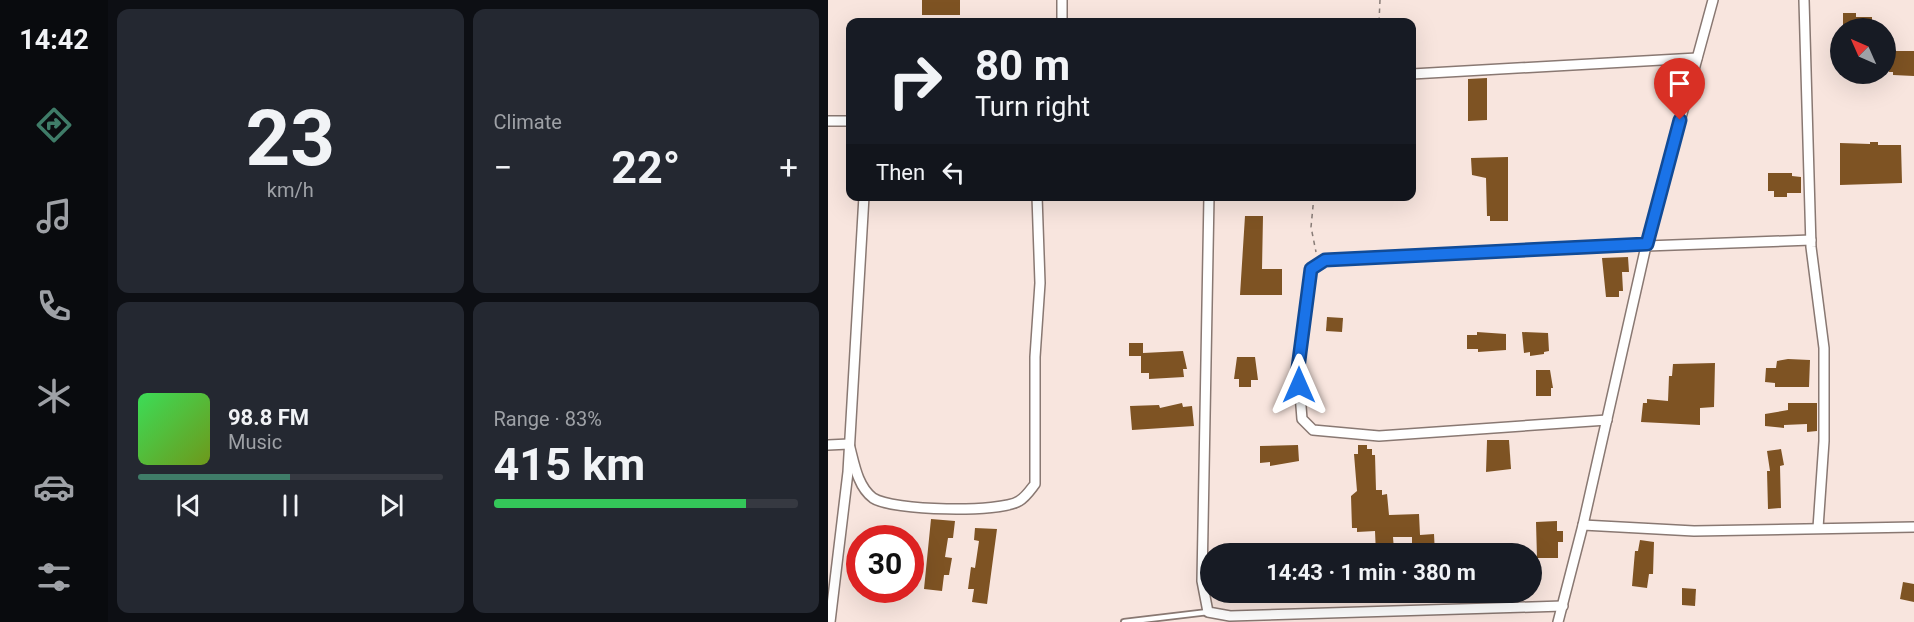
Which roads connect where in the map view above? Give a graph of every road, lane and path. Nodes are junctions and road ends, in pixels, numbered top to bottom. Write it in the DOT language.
graph roads {
  1 [pos="1062,0"];
  2 [pos="1380,0"];
  3 [pos="1713,0"];
  4 [pos="1804,0"];
  5 [pos="1062,18"];
  6 [pos="1379,18"];
  7 [pos="1697,58"];
  8 [pos="1416,74"];
  9 [pos="828,121"];
  10 [pos="846,122"];
  11 [pos="864,201"];
  12 [pos="1037,201"];
  13 [pos="1209,201"];
  14 [pos="1314,201"];
  15 [pos="1810,240"];
  16 [pos="1646,245"];
  17 [pos="1319,264"];
  18 [pos="1607,420"];
  19 [pos="828,444"];
  20 [pos="849,444"];
  21 [pos="1583,525"];
  22 [pos="1914,527"];
  23 [pos="1818,528"];
  24 [pos="1563,606"];
  25 [pos="1208,612"];
  26 [pos="830,622"];
  27 [pos="1124,622"];
  28 [pos="1558,622"];
  1 -- 5 [label="street"];
  2 -- 6 [label="path"];
  3 -- 7 [label="street"];
  4 -- 15 [label="street"];
  7 -- 8 [label="street"];
  7 -- 16 [label="street"];
  9 -- 10 [label="street"];
  11 -- 20 [label="street"];
  12 -- 20 [label="street"];
  13 -- 25 [label="street"];
  14 -- 17 [label="path"];
  15 -- 16 [label="street"];
  15 -- 23 [label="street"];
  16 -- 17 [label="street"];
  16 -- 18 [label="street"];
  17 -- 18 [label="street"];
  18 -- 21 [label="street"];
  19 -- 20 [label="street"];
  20 -- 26 [label="street"];
  21 -- 23 [label="street"];
  21 -- 24 [label="street"];
  22 -- 23 [label="street"];
  24 -- 25 [label="street"];
  24 -- 28 [label="street"];
  25 -- 27 [label="lane"];
}
